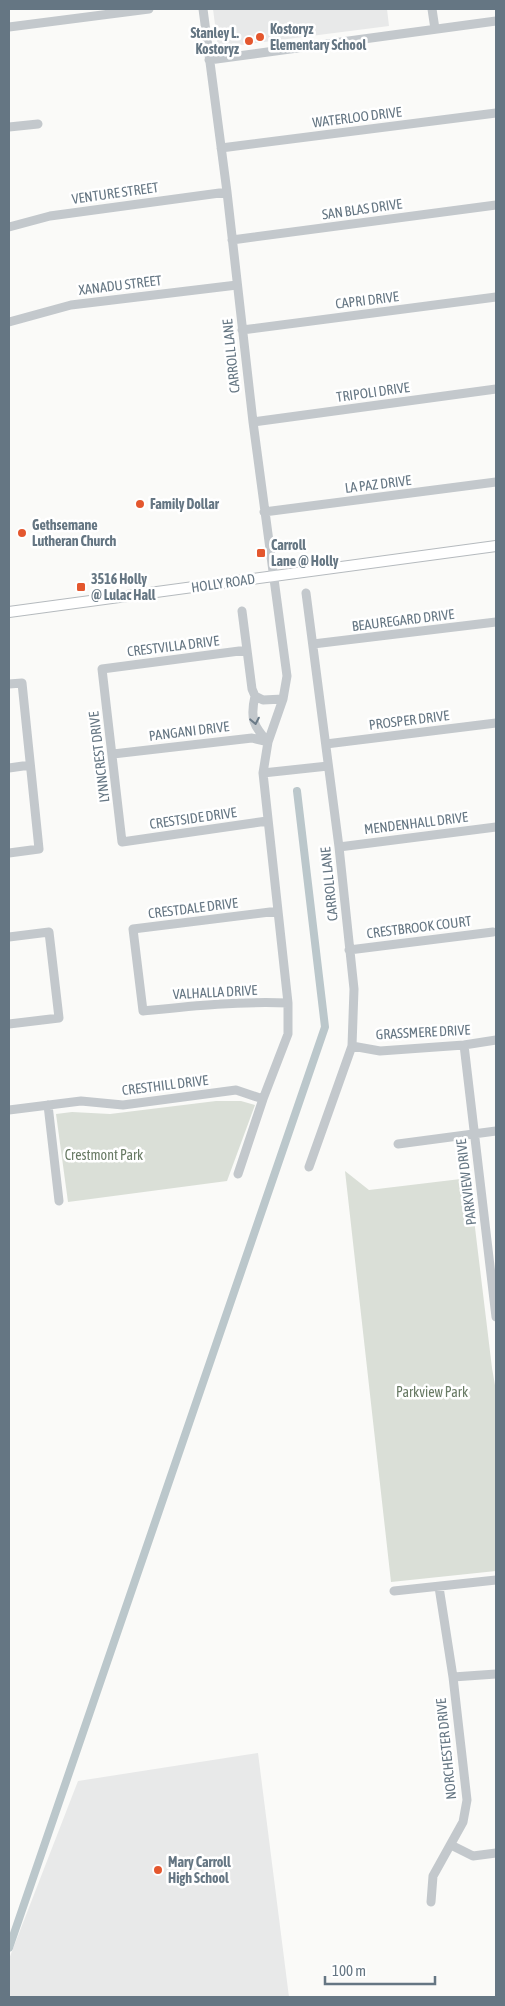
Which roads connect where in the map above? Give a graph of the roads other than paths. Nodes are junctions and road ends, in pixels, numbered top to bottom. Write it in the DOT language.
graph roads {
  1 [pos="149,9"];
  2 [pos="203,9"];
  3 [pos="432,9"];
  4 [pos="496,21"];
  5 [pos="9,27"];
  6 [pos="435,29"];
  7 [pos="210,60"];
  8 [pos="496,113"];
  9 [pos="38,124"];
  10 [pos="9,127"];
  11 [pos="221,148"];
  12 [pos="227,192"];
  13 [pos="496,205"];
  14 [pos="9,227"];
  15 [pos="232,240"];
  16 [pos="237,285"];
  17 [pos="496,297"];
  18 [pos="9,322"];
  19 [pos="242,330"];
  20 [pos="496,389"];
  21 [pos="253,422"];
  22 [pos="496,482"];
  23 [pos="264,512"];
  24 [pos="496,546"];
  25 [pos="274,576"];
  26 [pos="306,593"];
  27 [pos="242,611"];
  28 [pos="9,612"];
  29 [pos="496,622"];
  30 [pos="313,644"];
  31 [pos="247,650"];
  32 [pos="102,669"];
  33 [pos="9,684"];
  34 [pos="256,696"];
  35 [pos="283,699"];
  36 [pos="496,724"];
  37 [pos="268,742"];
  38 [pos="326,744"];
  39 [pos="113,754"];
  40 [pos="30,765"];
  41 [pos="328,766"];
  42 [pos="9,768"];
  43 [pos="263,774"];
  44 [pos="267,822"];
  45 [pos="496,827"];
  46 [pos="122,842"];
  47 [pos="339,847"];
  48 [pos="9,853"];
  49 [pos="278,911"];
  50 [pos="493,932"];
  51 [pos="9,937"];
  52 [pos="349,950"];
  53 [pos="288,1003"];
  54 [pos="143,1011"];
  55 [pos="9,1024"];
  56 [pos="496,1040"];
  57 [pos="464,1045"];
  58 [pos="352,1046"];
  59 [pos="263,1099"];
  60 [pos="48,1105"];
  61 [pos="9,1110"];
  62 [pos="496,1131"];
  63 [pos="474,1134"];
  64 [pos="398,1144"];
  65 [pos="309,1167"];
  66 [pos="238,1174"];
  67 [pos="59,1201"];
  68 [pos="496,1317"];
  69 [pos="496,1580"];
  70 [pos="439,1587"];
  71 [pos="394,1591"];
  72 [pos="496,1674"];
  73 [pos="453,1677"];
  74 [pos="452,1845"];
  75 [pos="496,1853"];
  76 [pos="431,1902"];
  1 -- 5 [label="street"];
  2 -- 7 [label="street, CARROLL LANE"];
  3 -- 6 [label="street"];
  4 -- 6 [label="street"];
  6 -- 7 [label="street"];
  7 -- 11 [label="street, CARROLL LANE"];
  8 -- 11 [label="street, WATERLOO DRIVE"];
  9 -- 10 [label="street"];
  11 -- 12 [label="street, CARROLL LANE"];
  12 -- 14 [label="street, VENTURE STREET"];
  12 -- 15 [label="street, CARROLL LANE"];
  13 -- 15 [label="street, SAN BLAS DRIVE"];
  15 -- 16 [label="street, CARROLL LANE"];
  16 -- 18 [label="street, XANADU STREET"];
  16 -- 19 [label="street, CARROLL LANE"];
  17 -- 19 [label="street, CAPRI DRIVE"];
  19 -- 21 [label="street, CARROLL LANE"];
  20 -- 21 [label="street, TRIPOLI DRIVE"];
  21 -- 23 [label="street, CARROLL LANE"];
  22 -- 23 [label="street, LA PAZ DRIVE"];
  23 -- 25 [label="street, CARROLL LANE"];
  24 -- 25 [label="main road, HOLLY ROAD"];
  25 -- 28 [label="main road, HOLLY ROAD"];
  25 -- 35 [label="street, CARROLL LANE"];
  26 -- 30 [label="street, CARROLL LANE"];
  27 -- 31 [label="street"];
  29 -- 30 [label="street, BEAUREGARD DRIVE"];
  30 -- 38 [label="street, CARROLL LANE"];
  31 -- 32 [label="street, CRESTVILLA DRIVE"];
  31 -- 34 [label="street"];
  32 -- 39 [label="street, LYNNCREST DRIVE"];
  33 -- 40 [label="street"];
  34 -- 35 [label="street"];
  34 -- 37 [label="street, one-way"];
  35 -- 37 [label="street, CARROLL LANE"];
  36 -- 38 [label="street, PROSPER DRIVE"];
  37 -- 39 [label="street, PANGANI DRIVE"];
  37 -- 43 [label="street, CARROLL LANE"];
  38 -- 41 [label="street, CARROLL LANE"];
  39 -- 46 [label="street, LYNNCREST DRIVE"];
  40 -- 42 [label="street"];
  40 -- 48 [label="street"];
  41 -- 43 [label="street"];
  41 -- 47 [label="street, CARROLL LANE"];
  43 -- 44 [label="street, CARROLL LANE"];
  44 -- 46 [label="street, CRESTSIDE DRIVE"];
  44 -- 49 [label="street, CARROLL LANE"];
  45 -- 47 [label="street, MENDENHALL DRIVE"];
  47 -- 52 [label="street, CARROLL LANE"];
  49 -- 53 [label="street, CARROLL LANE"];
  49 -- 54 [label="street, CRESTDALE DRIVE"];
  50 -- 52 [label="street, CRESTBROOK COURT"];
  51 -- 55 [label="street"];
  52 -- 58 [label="street, CARROLL LANE"];
  53 -- 54 [label="street, VALHALLA DRIVE"];
  53 -- 59 [label="street, CARROLL LANE"];
  56 -- 57 [label="street, GRASSMERE DRIVE"];
  57 -- 58 [label="street, GRASSMERE DRIVE"];
  57 -- 63 [label="street, PARKVIEW DRIVE"];
  58 -- 65 [label="street, CARROLL LANE"];
  59 -- 60 [label="street, CRESTHILL DRIVE"];
  59 -- 66 [label="street, CARROLL LANE"];
  60 -- 61 [label="street, CRESTHILL DRIVE"];
  60 -- 67 [label="street"];
  62 -- 63 [label="street"];
  63 -- 64 [label="street"];
  63 -- 68 [label="street, PARKVIEW DRIVE"];
  69 -- 70 [label="street"];
  70 -- 71 [label="street"];
  70 -- 73 [label="street, NORCHESTER DRIVE"];
  72 -- 73 [label="street"];
  73 -- 74 [label="street, NORCHESTER DRIVE"];
  74 -- 75 [label="street"];
  74 -- 76 [label="street, NORCHESTER DRIVE"];
}
